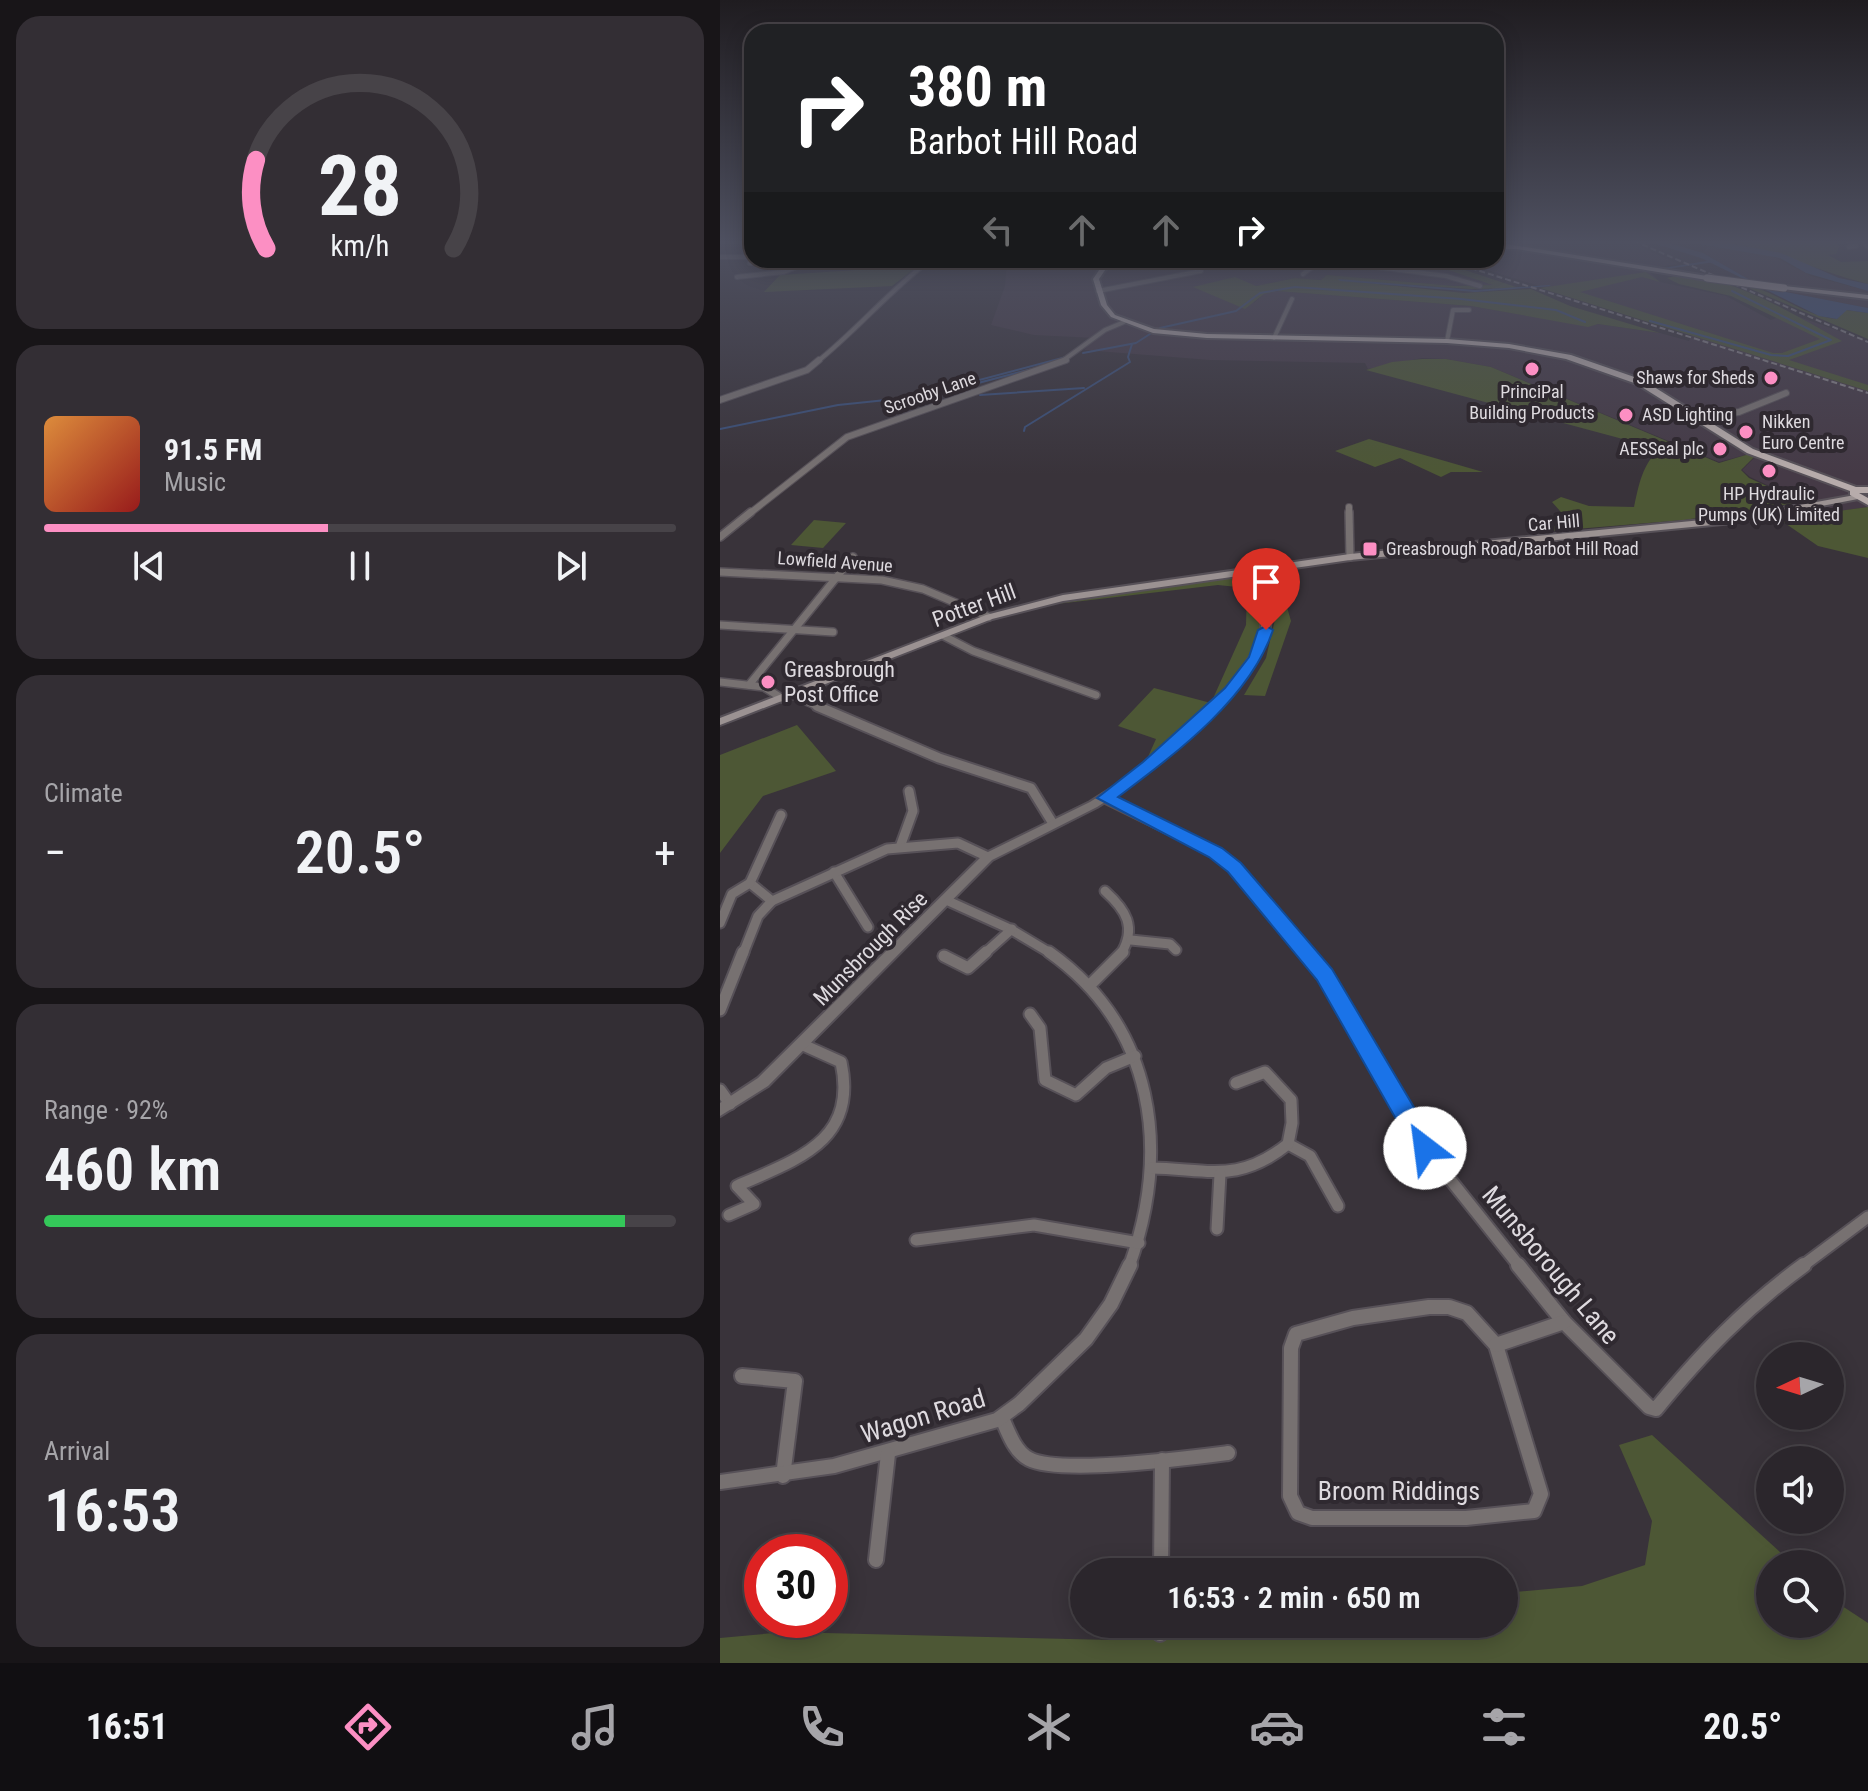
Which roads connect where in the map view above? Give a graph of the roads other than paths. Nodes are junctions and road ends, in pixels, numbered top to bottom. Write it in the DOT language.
graph roads {
  1 [pos="863,319"];
  2 [pos="1120,319"];
  3 [pos="1283,319"];
  4 [pos="1451,319"];
  5 [pos="1124,322"];
  6 [pos="1274,338"];
  7 [pos="1447,341"];
  8 [pos="1786,393"];
  9 [pos="720,400"];
  10 [pos="1697,419"];
  11 [pos="1868,490"];
  12 [pos="1855,494"];
  13 [pos="1868,502"];
  14 [pos="1349,507"];
  15 [pos="720,537"];
  16 [pos="853,557"];
  17 [pos="1350,557"];
  18 [pos="1253,570"];
  19 [pos="720,572"];
  20 [pos="837,577"];
  21 [pos="989,617"];
  22 [pos="720,625"];
  23 [pos="796,629"];
  24 [pos="833,632"];
  25 [pos="944,636"];
  26 [pos="720,684"];
  27 [pos="749,685"];
  28 [pos="1096,695"];
  29 [pos="787,697"];
  30 [pos="720,722"];
  31 [pos="909,791"];
  32 [pos="1105,798"];
  33 [pos="781,815"];
  34 [pos="1052,822"];
  35 [pos="900,847"];
  36 [pos="988,857"];
  37 [pos="834,872"];
  38 [pos="750,883"];
  39 [pos="1105,891"];
  40 [pos="946,900"];
  41 [pos="772,901"];
  42 [pos="720,923"];
  43 [pos="868,927"];
  44 [pos="1012,929"];
  45 [pos="1131,940"];
  46 [pos="1176,950"];
  47 [pos="944,956"];
  48 [pos="1089,986"];
  49 [pos="720,1010"];
  50 [pos="1030,1014"];
  51 [pos="801,1044"];
  52 [pos="1135,1056"];
  53 [pos="1236,1083"];
  54 [pos="720,1090"];
  55 [pos="725,1107"];
  56 [pos="1288,1144"];
  57 [pos="1151,1168"];
  58 [pos="1220,1174"];
  59 [pos="1338,1206"];
  60 [pos="729,1215"];
  61 [pos="1868,1217"];
  62 [pos="1217,1229"];
  63 [pos="916,1240"];
  64 [pos="1139,1243"];
  65 [pos="1564,1322"];
  66 [pos="1496,1345"];
  67 [pos="742,1376"];
  68 [pos="1002,1418"];
  69 [pos="1228,1453"];
  70 [pos="888,1454"];
  71 [pos="1162,1460"];
  72 [pos="783,1476"];
  73 [pos="720,1482"];
  74 [pos="1161,1558"];
  75 [pos="876,1560"];
  1 -- 9 [label="street"];
  2 -- 5 [label="main road"];
  3 -- 6 [label="street"];
  4 -- 7 [label="street"];
  5 -- 6 [label="main road"];
  5 -- 15 [label="street, Scrooby Lane"];
  6 -- 7 [label="main road"];
  7 -- 10 [label="main road"];
  8 -- 10 [label="street"];
  10 -- 12 [label="main road"];
  11 -- 12 [label="main road"];
  12 -- 13 [label="main road"];
  12 -- 17 [label="main road, Car Hill"];
  14 -- 17 [label="street"];
  16 -- 20 [label="street"];
  17 -- 18 [label="main road, Car Hill"];
  18 -- 21 [label="main road, Potter Hill"];
  18 -- 32 [label="street, Munsbrough Rise"];
  19 -- 20 [label="street, Lowfield Avenue"];
  20 -- 21 [label="street, Lowfield Avenue"];
  20 -- 23 [label="street"];
  21 -- 25 [label="main road, Potter Hill"];
  22 -- 23 [label="street"];
  23 -- 24 [label="street"];
  23 -- 27 [label="street"];
  25 -- 28 [label="street"];
  25 -- 29 [label="main road, Potter Hill"];
  26 -- 27 [label="street"];
  27 -- 29 [label="street"];
  29 -- 30 [label="main road, Potter Hill"];
  29 -- 34 [label="street"];
  31 -- 35 [label="street"];
  32 -- 34 [label="street, Munsbrough Rise"];
  32 -- 65 [label="street, Munsborough Lane"];
  33 -- 38 [label="street"];
  34 -- 36 [label="street, Munsbrough Rise"];
  35 -- 36 [label="street"];
  35 -- 37 [label="street"];
  36 -- 40 [label="street, Munsbrough Rise"];
  37 -- 41 [label="street"];
  37 -- 43 [label="street"];
  38 -- 41 [label="street"];
  38 -- 42 [label="street"];
  39 -- 45 [label="street"];
  40 -- 44 [label="street, Wagon Road"];
  40 -- 51 [label="street, Munsbrough Rise"];
  41 -- 49 [label="street"];
  44 -- 47 [label="street"];
  44 -- 48 [label="street, Wagon Road"];
  45 -- 46 [label="street"];
  45 -- 48 [label="street"];
  48 -- 52 [label="street, Wagon Road"];
  50 -- 52 [label="street"];
  51 -- 55 [label="street, Munsbrough Rise"];
  51 -- 60 [label="street"];
  52 -- 57 [label="street, Wagon Road"];
  53 -- 56 [label="street"];
  54 -- 55 [label="street"];
  56 -- 58 [label="street"];
  56 -- 59 [label="street"];
  57 -- 58 [label="street"];
  57 -- 64 [label="street, Wagon Road"];
  58 -- 62 [label="street"];
  61 -- 65 [label="street, Munsborough Lane"];
  63 -- 64 [label="street"];
  64 -- 68 [label="street, Wagon Road"];
  65 -- 66 [label="street"];
  66 -- 66 [label="street, Broom Riddings"];
  67 -- 72 [label="street"];
  68 -- 70 [label="street, Wagon Road"];
  68 -- 71 [label="street"];
  69 -- 71 [label="street"];
  70 -- 72 [label="street, Wagon Road"];
  70 -- 75 [label="street"];
  71 -- 74 [label="street"];
  72 -- 73 [label="street, Wagon Road"];
}
